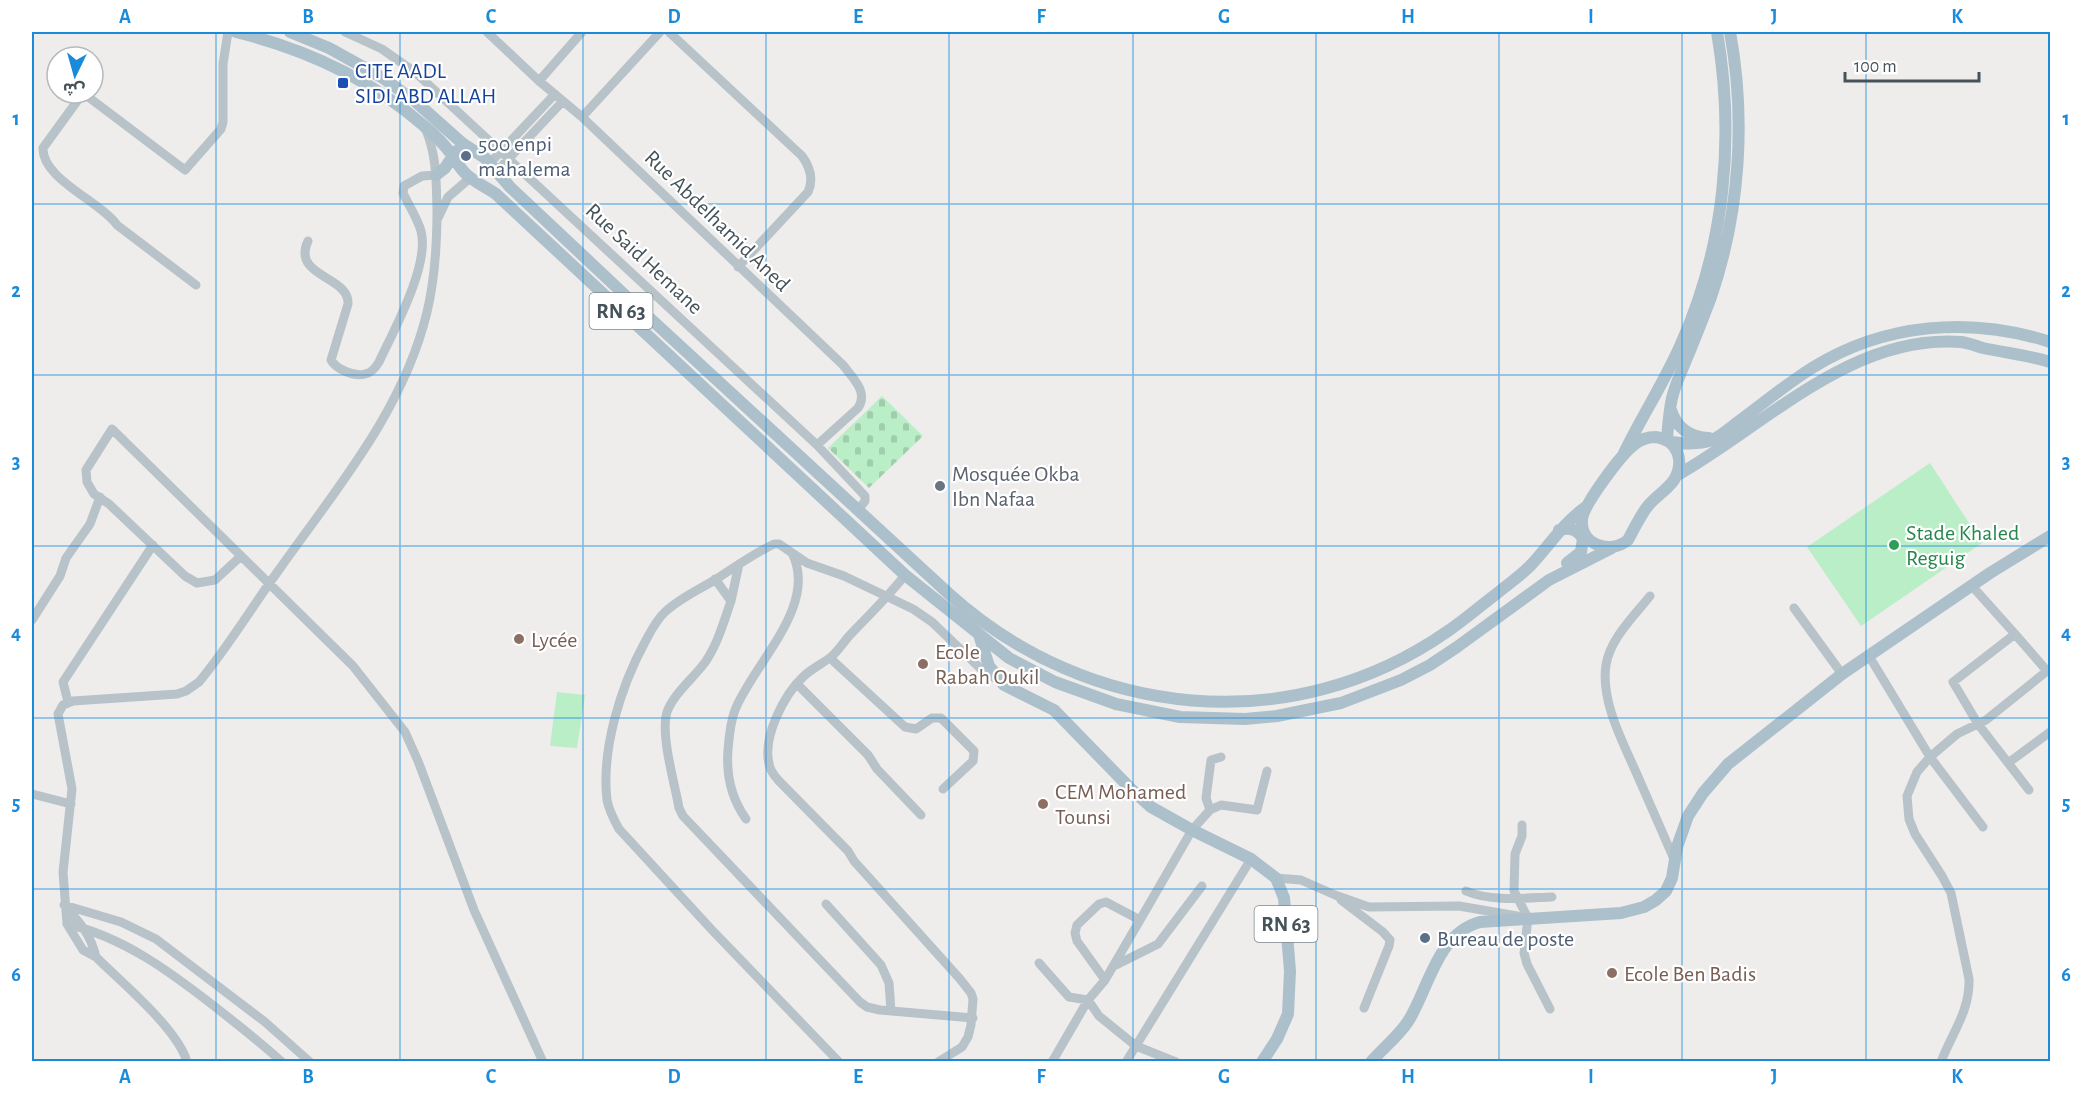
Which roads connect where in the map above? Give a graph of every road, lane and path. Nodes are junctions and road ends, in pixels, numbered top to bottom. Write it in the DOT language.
graph roads {
  1 [pos="228,32"];
  2 [pos="236,32"];
  3 [pos="290,32"];
  4 [pos="345,32"];
  5 [pos="488,32"];
  6 [pos="582,32"];
  7 [pos="660,32"];
  8 [pos="669,32"];
  9 [pos="1717,32"];
  10 [pos="1730,32"];
  11 [pos="539,81"];
  12 [pos="555,94"];
  13 [pos="564,101"];
  14 [pos="582,117"];
  15 [pos="424,126"];
  16 [pos="468,146"];
  17 [pos="506,154"];
  18 [pos="452,156"];
  19 [pos="496,170"];
  20 [pos="436,175"];
  21 [pos="470,178"];
  22 [pos="486,188"];
  23 [pos="437,220"];
  24 [pos="308,241"];
  25 [pos="738,267"];
  26 [pos="196,285"];
  27 [pos="2050,342"];
  28 [pos="1685,349"];
  29 [pos="2050,362"];
  30 [pos="1670,408"];
  31 [pos="1719,436"];
  32 [pos="1669,440"];
  33 [pos="817,445"];
  34 [pos="1624,453"];
  35 [pos="1676,476"];
  36 [pos="100,498"];
  37 [pos="1586,507"];
  38 [pos="858,510"];
  39 [pos="1559,530"];
  40 [pos="2050,536"];
  41 [pos="153,545"];
  42 [pos="1612,548"];
  43 [pos="792,553"];
  44 [pos="240,557"];
  45 [pos="739,564"];
  46 [pos="905,575"];
  47 [pos="715,579"];
  48 [pos="1549,580"];
  49 [pos="268,584"];
  50 [pos="1972,586"];
  51 [pos="1650,596"];
  52 [pos="887,598"];
  53 [pos="731,601"];
  54 [pos="1794,608"];
  55 [pos="974,614"];
  56 [pos="32,620"];
  57 [pos="2015,634"];
  58 [pos="980,636"];
  59 [pos="1869,656"];
  60 [pos="830,658"];
  61 [pos="1009,658"];
  62 [pos="1842,674"];
  63 [pos="1001,682"];
  64 [pos="796,684"];
  65 [pos="68,702"];
  66 [pos="1978,724"];
  67 [pos="2050,732"];
  68 [pos="1221,757"];
  69 [pos="1930,757"];
  70 [pos="2008,763"];
  71 [pos="1267,771"];
  72 [pos="943,789"];
  73 [pos="2029,790"];
  74 [pos="32,794"];
  75 [pos="71,804"];
  76 [pos="1210,810"];
  77 [pos="921,815"];
  78 [pos="746,819"];
  79 [pos="1522,825"];
  80 [pos="1983,827"];
  81 [pos="1192,830"];
  82 [pos="1251,859"];
  83 [pos="1674,859"];
  84 [pos="1276,878"];
  85 [pos="1202,886"];
  86 [pos="1466,891"];
  87 [pos="1335,895"];
  88 [pos="1552,897"];
  89 [pos="1517,898"];
  90 [pos="826,904"];
  91 [pos="64,905"];
  92 [pos="1528,918"];
  93 [pos="1140,920"];
  94 [pos="67,924"];
  95 [pos="85,928"];
  96 [pos="96,957"];
  97 [pos="1039,963"];
  98 [pos="1116,965"];
  99 [pos="1105,980"];
  100 [pos="1088,1000"];
  101 [pos="1364,1008"];
  102 [pos="1550,1009"];
  103 [pos="891,1011"];
  104 [pos="973,1018"];
  105 [pos="1136,1046"];
  106 [pos="187,1062"];
  107 [pos="282,1062"];
  108 [pos="310,1062"];
  109 [pos="543,1062"];
  110 [pos="839,1062"];
  111 [pos="938,1062"];
  112 [pos="1052,1062"];
  113 [pos="1126,1062"];
  114 [pos="1176,1062"];
  115 [pos="1262,1062"];
  116 [pos="1371,1062"];
  117 [pos="1941,1062"];
  1 -- 26 [label="street"];
  2 -- 15 [label="main road, RN 63"];
  3 -- 16 [label="main road"];
  4 -- 17 [label="street, Rue Said Hemane"];
  5 -- 11 [label="street, Rue Abdelhamid Aned"];
  6 -- 11 [label="street"];
  7 -- 14 [label="street"];
  8 -- 25 [label="street"];
  9 -- 28 [label="main road"];
  10 -- 28 [label="main road"];
  11 -- 12 [label="street, Rue Abdelhamid Aned"];
  12 -- 13 [label="street, Rue Abdelhamid Aned"];
  12 -- 17 [label="street"];
  13 -- 14 [label="street, Rue Abdelhamid Aned"];
  13 -- 17 [label="street"];
  14 -- 25 [label="street, Rue Abdelhamid Aned"];
  15 -- 18 [label="main road, RN 63"];
  15 -- 20 [label="street"];
  16 -- 18 [label="main road"];
  16 -- 19 [label="main road"];
  17 -- 19 [label="street"];
  17 -- 33 [label="street, Rue Said Hemane"];
  18 -- 20 [label="main road"];
  18 -- 21 [label="main road, RN 63"];
  19 -- 22 [label="main road"];
  19 -- 38 [label="main road"];
  20 -- 23 [label="street"];
  20 -- 24 [label="street"];
  21 -- 22 [label="main road, RN 63"];
  21 -- 23 [label="street"];
  22 -- 46 [label="main road, RN 63"];
  23 -- 49 [label="street"];
  25 -- 33 [label="street, Rue Abdelhamid Aned"];
  27 -- 31 [label="main road"];
  28 -- 30 [label="main road"];
  28 -- 34 [label="main road"];
  29 -- 35 [label="main road"];
  30 -- 31 [label="main road"];
  30 -- 32 [label="main road"];
  31 -- 32 [label="main road"];
  32 -- 34 [label="main road"];
  32 -- 35 [label="main road"];
  33 -- 38 [label="street, Rue Said Hemane"];
  34 -- 37 [label="main road"];
  35 -- 42 [label="main road"];
  36 -- 41 [label="street"];
  36 -- 44 [label="street"];
  36 -- 56 [label="street"];
  37 -- 39 [label="main road"];
  37 -- 42 [label="main road"];
  38 -- 55 [label="main road"];
  39 -- 48 [label="main road"];
  39 -- 55 [label="main road"];
  40 -- 50 [label="main road"];
  41 -- 44 [label="street"];
  41 -- 65 [label="street"];
  42 -- 48 [label="main road"];
  43 -- 45 [label="street"];
  43 -- 52 [label="street"];
  43 -- 78 [label="street"];
  44 -- 49 [label="street"];
  45 -- 47 [label="street"];
  45 -- 53 [label="street"];
  46 -- 52 [label="street"];
  46 -- 58 [label="main road, RN 63"];
  47 -- 53 [label="street"];
  47 -- 110 [label="street"];
  48 -- 61 [label="main road"];
  49 -- 65 [label="street"];
  49 -- 109 [label="street"];
  50 -- 57 [label="street"];
  50 -- 59 [label="main road"];
  51 -- 83 [label="street"];
  52 -- 60 [label="street"];
  52 -- 63 [label="street"];
  53 -- 103 [label="street"];
  54 -- 62 [label="street"];
  55 -- 58 [label="main road"];
  57 -- 66 [label="street"];
  57 -- 66 [label="street"];
  58 -- 61 [label="main road"];
  58 -- 63 [label="main road"];
  59 -- 62 [label="main road"];
  59 -- 69 [label="street"];
  60 -- 64 [label="street"];
  60 -- 72 [label="street"];
  61 -- 63 [label="main road"];
  62 -- 83 [label="main road"];
  63 -- 81 [label="main road, RN 63"];
  64 -- 77 [label="street"];
  64 -- 104 [label="street"];
  65 -- 75 [label="street"];
  66 -- 69 [label="street"];
  66 -- 70 [label="street"];
  67 -- 70 [label="street"];
  68 -- 76 [label="street"];
  69 -- 80 [label="street"];
  69 -- 117 [label="street"];
  70 -- 73 [label="street"];
  71 -- 76 [label="street"];
  74 -- 75 [label="street"];
  75 -- 91 [label="street"];
  76 -- 81 [label="street"];
  79 -- 89 [label="street"];
  81 -- 82 [label="main road, RN 63"];
  81 -- 93 [label="street"];
  82 -- 84 [label="main road, RN 63"];
  82 -- 105 [label="street"];
  83 -- 92 [label="main road"];
  84 -- 87 [label="street"];
  84 -- 115 [label="main road, RN 63"];
  85 -- 98 [label="street"];
  86 -- 89 [label="street"];
  87 -- 92 [label="street"];
  87 -- 101 [label="street"];
  88 -- 89 [label="street"];
  89 -- 92 [label="street"];
  90 -- 103 [label="street"];
  91 -- 94 [label="street"];
  91 -- 95 [label="street"];
  91 -- 108 [label="street"];
  92 -- 102 [label="street"];
  92 -- 116 [label="main road"];
  93 -- 98 [label="street"];
  93 -- 99 [label="street"];
  94 -- 95 [label="street"];
  94 -- 96 [label="street"];
  95 -- 96 [label="street"];
  95 -- 107 [label="street"];
  96 -- 106 [label="street"];
  97 -- 100 [label="street"];
  98 -- 99 [label="street"];
  99 -- 100 [label="street"];
  100 -- 105 [label="street"];
  100 -- 112 [label="street"];
  103 -- 104 [label="street"];
  104 -- 111 [label="street"];
  105 -- 113 [label="street"];
  105 -- 114 [label="street"];
}
